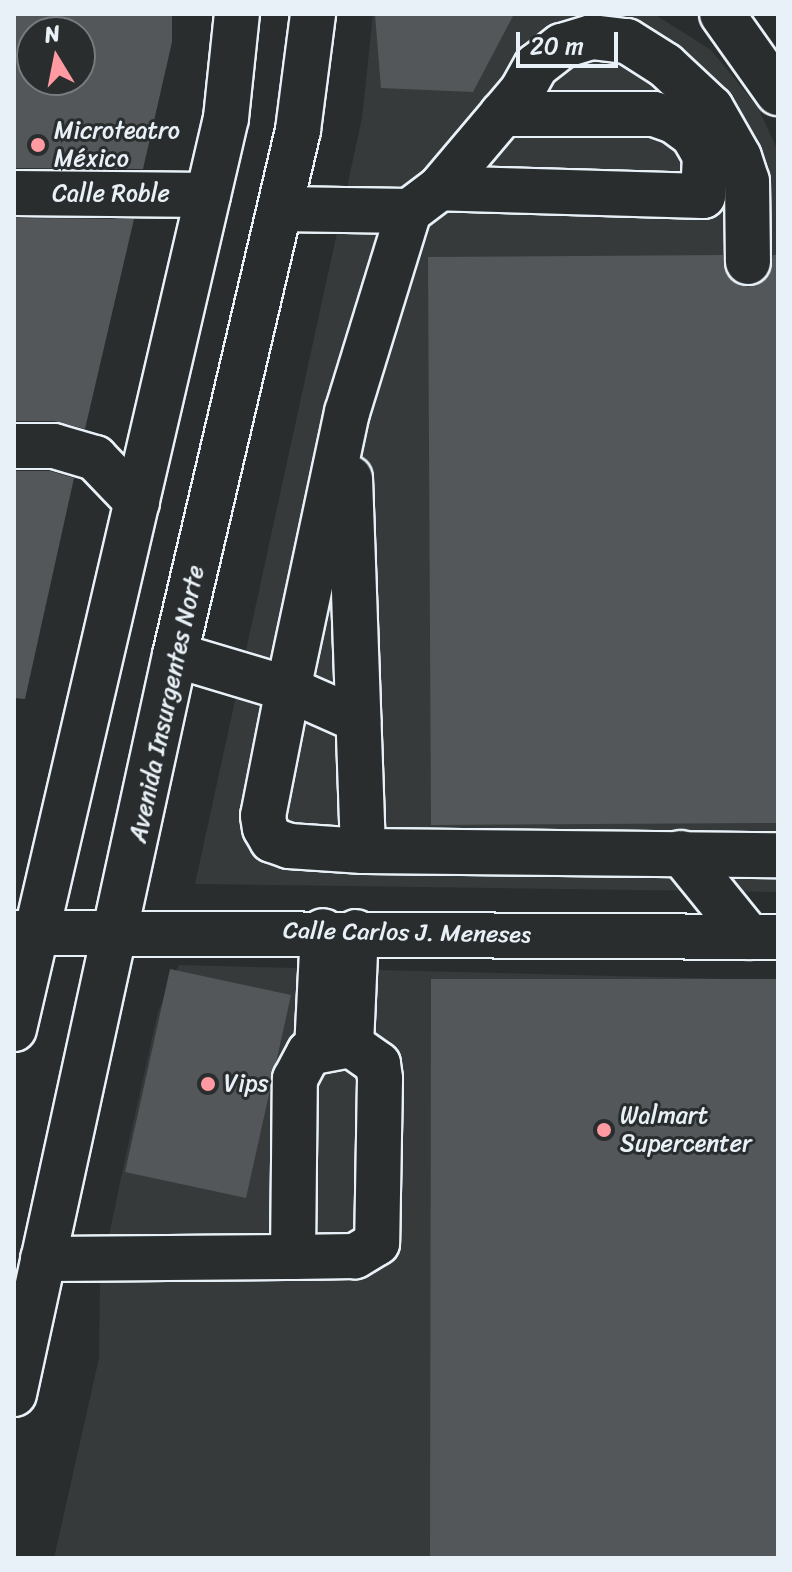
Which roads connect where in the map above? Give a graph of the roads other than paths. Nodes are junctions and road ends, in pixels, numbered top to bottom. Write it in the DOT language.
graph roads {
  1 [pos="237,14"];
  2 [pos="313,14"];
  3 [pos="722,14"];
  4 [pos="765,60"];
  5 [pos="778,93"];
  6 [pos="512,103"];
  7 [pos="14,193"];
  8 [pos="208,195"];
  9 [pos="425,200"];
  10 [pos="280,209"];
  11 [pos="748,262"];
  12 [pos="347,412"];
  13 [pos="14,446"];
  14 [pos="137,502"];
  15 [pos="178,645"];
  16 [pos="356,666"];
  17 [pos="291,672"];
  18 [pos="358,720"];
  19 [pos="363,851"];
  20 [pos="681,853"];
  21 [pos="778,855"];
  22 [pos="118,930"];
  23 [pos="339,932"];
  24 [pos="25,933"];
  25 [pos="764,937"];
  26 [pos="14,1029"];
  27 [pos="334,1048"];
  28 [pos="293,1257"];
  29 [pos="43,1259"];
  30 [pos="14,1394"];
  1 -- 8 [label="main road"];
  2 -- 10 [label="main road, Avenida Insurgentes Norte"];
  3 -- 4 [label="main road"];
  4 -- 5 [label="main road"];
  6 -- 9 [label="main road"];
  6 -- 9 [label="main road"];
  6 -- 11 [label="main road"];
  7 -- 8 [label="main road, Calle Roble"];
  8 -- 14 [label="main road"];
  9 -- 10 [label="main road"];
  9 -- 12 [label="main road"];
  10 -- 15 [label="main road, Avenida Insurgentes Norte"];
  12 -- 16 [label="main road"];
  12 -- 17 [label="main road"];
  13 -- 14 [label="main road"];
  14 -- 24 [label="main road"];
  15 -- 17 [label="main road"];
  15 -- 22 [label="main road, Avenida Insurgentes Norte"];
  16 -- 17 [label="main road"];
  16 -- 18 [label="main road"];
  17 -- 18 [label="main road"];
  17 -- 19 [label="main road"];
  18 -- 19 [label="main road"];
  19 -- 20 [label="main road"];
  20 -- 21 [label="main road"];
  20 -- 25 [label="main road"];
  22 -- 23 [label="main road, Calle Carlos J. Meneses"];
  22 -- 24 [label="main road, Calle Carlos J. Meneses"];
  22 -- 29 [label="main road, Avenida Insurgentes Norte"];
  23 -- 25 [label="main road, Calle Carlos J. Meneses"];
  23 -- 27 [label="main road"];
  24 -- 26 [label="main road"];
  27 -- 28 [label="main road"];
  27 -- 28 [label="main road"];
  28 -- 29 [label="main road"];
  29 -- 30 [label="main road, Avenida Insurgentes Norte"];
}
